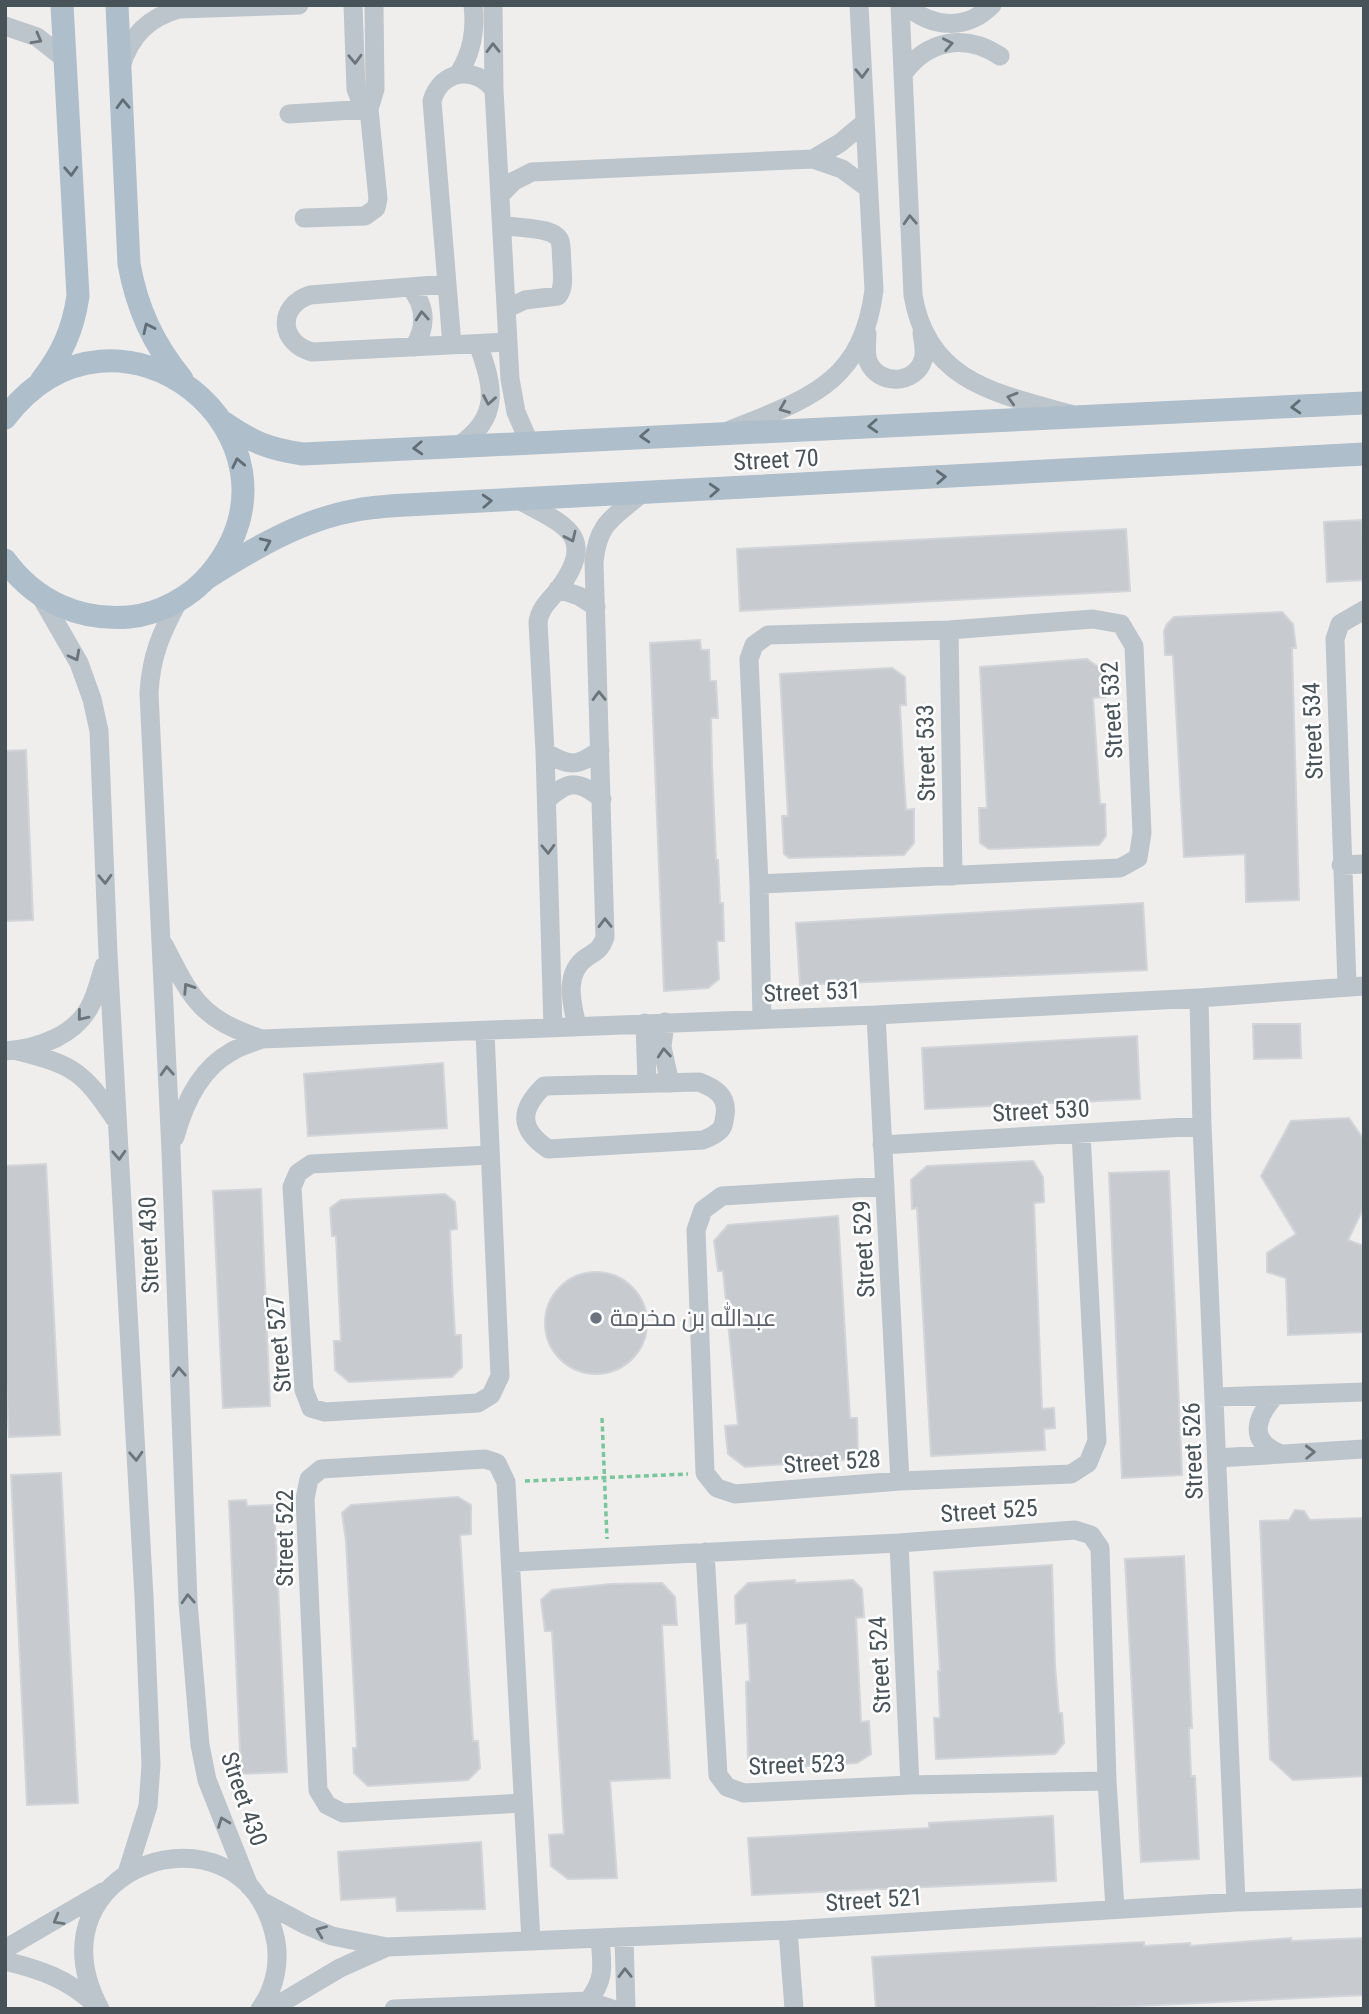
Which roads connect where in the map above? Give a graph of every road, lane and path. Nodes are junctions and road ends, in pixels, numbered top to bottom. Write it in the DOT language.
graph roads {
  1 [pos="62,5"];
  2 [pos="117,5"];
  3 [pos="299,5"];
  4 [pos="353,5"];
  5 [pos="374,5"];
  6 [pos="473,5"];
  7 [pos="492,5"];
  8 [pos="900,5"];
  9 [pos="906,5"];
  10 [pos="992,5"];
  11 [pos="174,7"];
  12 [pos="857,8"];
  13 [pos="5,26"];
  14 [pos="1000,56"];
  15 [pos="65,59"];
  16 [pos="121,66"];
  17 [pos="459,73"];
  18 [pos="903,74"];
  19 [pos="494,90"];
  20 [pos="369,109"];
  21 [pos="289,114"];
  22 [pos="864,123"];
  23 [pos="498,153"];
  24 [pos="813,159"];
  25 [pos="532,172"];
  26 [pos="868,188"];
  27 [pos="500,195"];
  28 [pos="304,218"];
  29 [pos="503,225"];
  30 [pos="447,284"];
  31 [pos="410,287"];
  32 [pos="508,308"];
  33 [pos="867,325"];
  34 [pos="920,325"];
  35 [pos="508,342"];
  36 [pos="478,344"];
  37 [pos="452,345"];
  38 [pos="414,347"];
  39 [pos="39,383"];
  40 [pos="186,384"];
  41 [pos="1364,403"];
  42 [pos="1078,416"];
  43 [pos="5,418"];
  44 [pos="223,422"];
  45 [pos="723,433"];
  46 [pos="529,442"];
  47 [pos="458,446"];
  48 [pos="1364,454"];
  49 [pos="641,494"];
  50 [pos="517,499"];
  51 [pos="5,560"];
  52 [pos="207,578"];
  53 [pos="558,589"];
  54 [pos="41,597"];
  55 [pos="178,600"];
  56 [pos="596,607"];
  57 [pos="1364,610"];
  58 [pos="949,630"];
  59 [pos="600,750"];
  60 [pos="545,752"];
  61 [pos="602,799"];
  62 [pos="547,800"];
  63 [pos="1364,864"];
  64 [pos="1341,865"];
  65 [pos="953,876"];
  66 [pos="759,884"];
  67 [pos="160,938"];
  68 [pos="551,943"];
  69 [pos="108,954"];
  70 [pos="585,958"];
  71 [pos="1356,986"];
  72 [pos="1199,998"];
  73 [pos="876,1015"];
  74 [pos="762,1018"];
  75 [pos="665,1022"];
  76 [pos="645,1023"];
  77 [pos="577,1026"];
  78 [pos="553,1028"];
  79 [pos="485,1031"];
  80 [pos="262,1039"];
  81 [pos="9,1050"];
  82 [pos="647,1083"];
  83 [pos="670,1083"];
  84 [pos="117,1120"];
  85 [pos="1202,1126"];
  86 [pos="1081,1133"];
  87 [pos="881,1145"];
  88 [pos="171,1151"];
  89 [pos="490,1154"];
  90 [pos="885,1186"];
  91 [pos="1364,1392"];
  92 [pos="1275,1396"];
  93 [pos="1215,1397"];
  94 [pos="602,1418"];
  95 [pos="1364,1449"];
  96 [pos="1279,1453"];
  97 [pos="1217,1458"];
  98 [pos="705,1473"];
  99 [pos="605,1478"];
  100 [pos="900,1481"];
  101 [pos="506,1482"];
  102 [pos="899,1542"];
  103 [pos="705,1552"];
  104 [pos="608,1557"];
  105 [pos="512,1562"];
  106 [pos="1107,1781"];
  107 [pos="910,1785"];
  108 [pos="523,1803"];
  109 [pos="127,1873"];
  110 [pos="110,1887"];
  111 [pos="255,1893"];
  112 [pos="1364,1898"];
  113 [pos="1236,1902"];
  114 [pos="1115,1909"];
  115 [pos="788,1930"];
  116 [pos="624,1937"];
  117 [pos="600,1938"];
  118 [pos="531,1941"];
  119 [pos="387,1947"];
  120 [pos="5,1949"];
  121 [pos="5,1961"];
  122 [pos="588,2001"];
  123 [pos="100,2009"];
  124 [pos="260,2009"];
  125 [pos="271,2009"];
  126 [pos="394,2009"];
  127 [pos="402,2009"];
  128 [pos="612,2009"];
  129 [pos="626,2009"];
  130 [pos="794,2009"];
  1 -- 15 [label="main road"];
  2 -- 16 [label="main road"];
  3 -- 11 [label="street"];
  4 -- 20 [label="street, one-way"];
  5 -- 20 [label="street"];
  6 -- 17 [label="street"];
  19 -- 7 [label="street, one-way"];
  8 -- 18 [label="street"];
  9 -- 10 [label="street"];
  11 -- 16 [label="street"];
  12 -- 22 [label="street, one-way"];
  13 -- 15 [label="street, one-way"];
  18 -- 14 [label="street, one-way"];
  15 -- 39 [label="main road, one-way"];
  40 -- 16 [label="main road, one-way"];
  17 -- 19 [label="street"];
  17 -- 30 [label="street"];
  34 -- 18 [label="street, one-way"];
  19 -- 23 [label="street"];
  20 -- 21 [label="street"];
  20 -- 28 [label="street"];
  22 -- 24 [label="street"];
  22 -- 26 [label="street"];
  23 -- 25 [label="street"];
  23 -- 27 [label="street"];
  24 -- 25 [label="street"];
  24 -- 26 [label="street"];
  25 -- 27 [label="street"];
  26 -- 33 [label="street"];
  27 -- 29 [label="street"];
  29 -- 32 [label="street"];
  29 -- 32 [label="street"];
  30 -- 31 [label="street"];
  30 -- 37 [label="street"];
  38 -- 31 [label="street, one-way"];
  31 -- 38 [label="street"];
  32 -- 35 [label="street"];
  33 -- 34 [label="street"];
  33 -- 45 [label="street, one-way"];
  42 -- 34 [label="street, one-way"];
  35 -- 36 [label="street"];
  35 -- 46 [label="street"];
  36 -- 37 [label="street"];
  36 -- 47 [label="street, one-way"];
  37 -- 38 [label="street"];
  39 -- 40 [label="main road"];
  39 -- 43 [label="main road"];
  40 -- 44 [label="main road"];
  41 -- 42 [label="main road, Street 70, one-way"];
  42 -- 45 [label="main road, Street 70, one-way"];
  47 -- 44 [label="main road, Street 70, one-way"];
  52 -- 44 [label="main road, one-way"];
  45 -- 46 [label="main road, Street 70, one-way"];
  46 -- 47 [label="main road, Street 70"];
  49 -- 48 [label="main road, Street 70, one-way"];
  49 -- 50 [label="main road, Street 70"];
  49 -- 56 [label="street"];
  52 -- 50 [label="main road, Street 70, one-way"];
  50 -- 53 [label="street, one-way"];
  51 -- 54 [label="main road"];
  52 -- 55 [label="main road"];
  53 -- 56 [label="street"];
  53 -- 60 [label="street"];
  54 -- 55 [label="main road"];
  54 -- 69 [label="street, Street 430, one-way"];
  55 -- 67 [label="street, Street 430"];
  59 -- 56 [label="street, one-way"];
  57 -- 64 [label="street, Street 534"];
  58 -- 65 [label="street, Street 533"];
  58 -- 65 [label="street, Street 532"];
  58 -- 66 [label="street, Street 532"];
  59 -- 60 [label="street"];
  59 -- 61 [label="street"];
  60 -- 62 [label="street"];
  61 -- 62 [label="street"];
  70 -- 61 [label="street, one-way"];
  62 -- 68 [label="street, one-way"];
  63 -- 64 [label="street"];
  64 -- 71 [label="street, Street 534"];
  65 -- 66 [label="street, Street 532"];
  66 -- 74 [label="street, Street 532"];
  80 -- 67 [label="street, Street 531, one-way"];
  88 -- 67 [label="street, Street 430, one-way"];
  68 -- 70 [label="street"];
  68 -- 78 [label="street"];
  69 -- 81 [label="street, one-way"];
  69 -- 84 [label="street, Street 430"];
  70 -- 77 [label="street"];
  71 -- 72 [label="street, Street 531"];
  72 -- 73 [label="street, Street 531"];
  72 -- 85 [label="street, Street 526"];
  73 -- 74 [label="street, Street 531"];
  73 -- 87 [label="street, Street 529"];
  74 -- 75 [label="street, Street 531"];
  75 -- 76 [label="street, Street 531"];
  83 -- 75 [label="street, one-way"];
  76 -- 77 [label="street, Street 531"];
  76 -- 82 [label="street"];
  77 -- 78 [label="street, Street 531"];
  78 -- 79 [label="street, Street 531"];
  79 -- 80 [label="street, Street 531"];
  79 -- 89 [label="street, Street 527"];
  80 -- 88 [label="street, Street 531"];
  81 -- 84 [label="street"];
  82 -- 83 [label="street"];
  82 -- 83 [label="street"];
  84 -- 109 [label="street, Street 430, one-way"];
  85 -- 86 [label="street, Street 530"];
  85 -- 93 [label="street, Street 526"];
  86 -- 87 [label="street, Street 530"];
  86 -- 100 [label="street, Street 528"];
  87 -- 90 [label="street, Street 529"];
  111 -- 88 [label="street, Street 430, one-way"];
  89 -- 89 [label="street, Street 527"];
  90 -- 98 [label="street"];
  90 -- 100 [label="street, Street 529"];
  91 -- 92 [label="street"];
  92 -- 93 [label="street"];
  92 -- 96 [label="street"];
  93 -- 97 [label="street, Street 526"];
  94 -- 99 [label="path"];
  96 -- 95 [label="street, one-way"];
  96 -- 97 [label="street"];
  97 -- 113 [label="street, Street 526"];
  98 -- 99 [label="path"];
  98 -- 100 [label="street, Street 528"];
  99 -- 101 [label="path"];
  99 -- 104 [label="path"];
  101 -- 105 [label="street"];
  101 -- 108 [label="street, Street 522"];
  102 -- 103 [label="street, Street 525"];
  102 -- 106 [label="street, Street 525"];
  102 -- 107 [label="street, Street 524"];
  103 -- 104 [label="street, Street 525"];
  103 -- 107 [label="street, Street 523"];
  104 -- 105 [label="street, Street 525"];
  105 -- 108 [label="street"];
  106 -- 107 [label="street, Street 523"];
  106 -- 114 [label="street, Street 525"];
  108 -- 118 [label="street"];
  109 -- 110 [label="street, Street 521"];
  109 -- 111 [label="street, Street 521"];
  110 -- 120 [label="street, one-way"];
  110 -- 123 [label="street"];
  119 -- 111 [label="street, Street 521, one-way"];
  111 -- 124 [label="street, Street 430"];
  112 -- 113 [label="street, Street 521"];
  113 -- 114 [label="street, Street 521"];
  114 -- 115 [label="street, Street 521"];
  115 -- 116 [label="street, Street 521"];
  115 -- 130 [label="street"];
  116 -- 117 [label="street, Street 521"];
  129 -- 116 [label="street, one-way"];
  117 -- 118 [label="street, Street 521"];
  117 -- 122 [label="street"];
  118 -- 119 [label="street, Street 521"];
  119 -- 125 [label="street, Street 521"];
  121 -- 123 [label="street"];
  122 -- 127 [label="street"];
  122 -- 128 [label="street"];
  126 -- 127 [label="street"];
}
